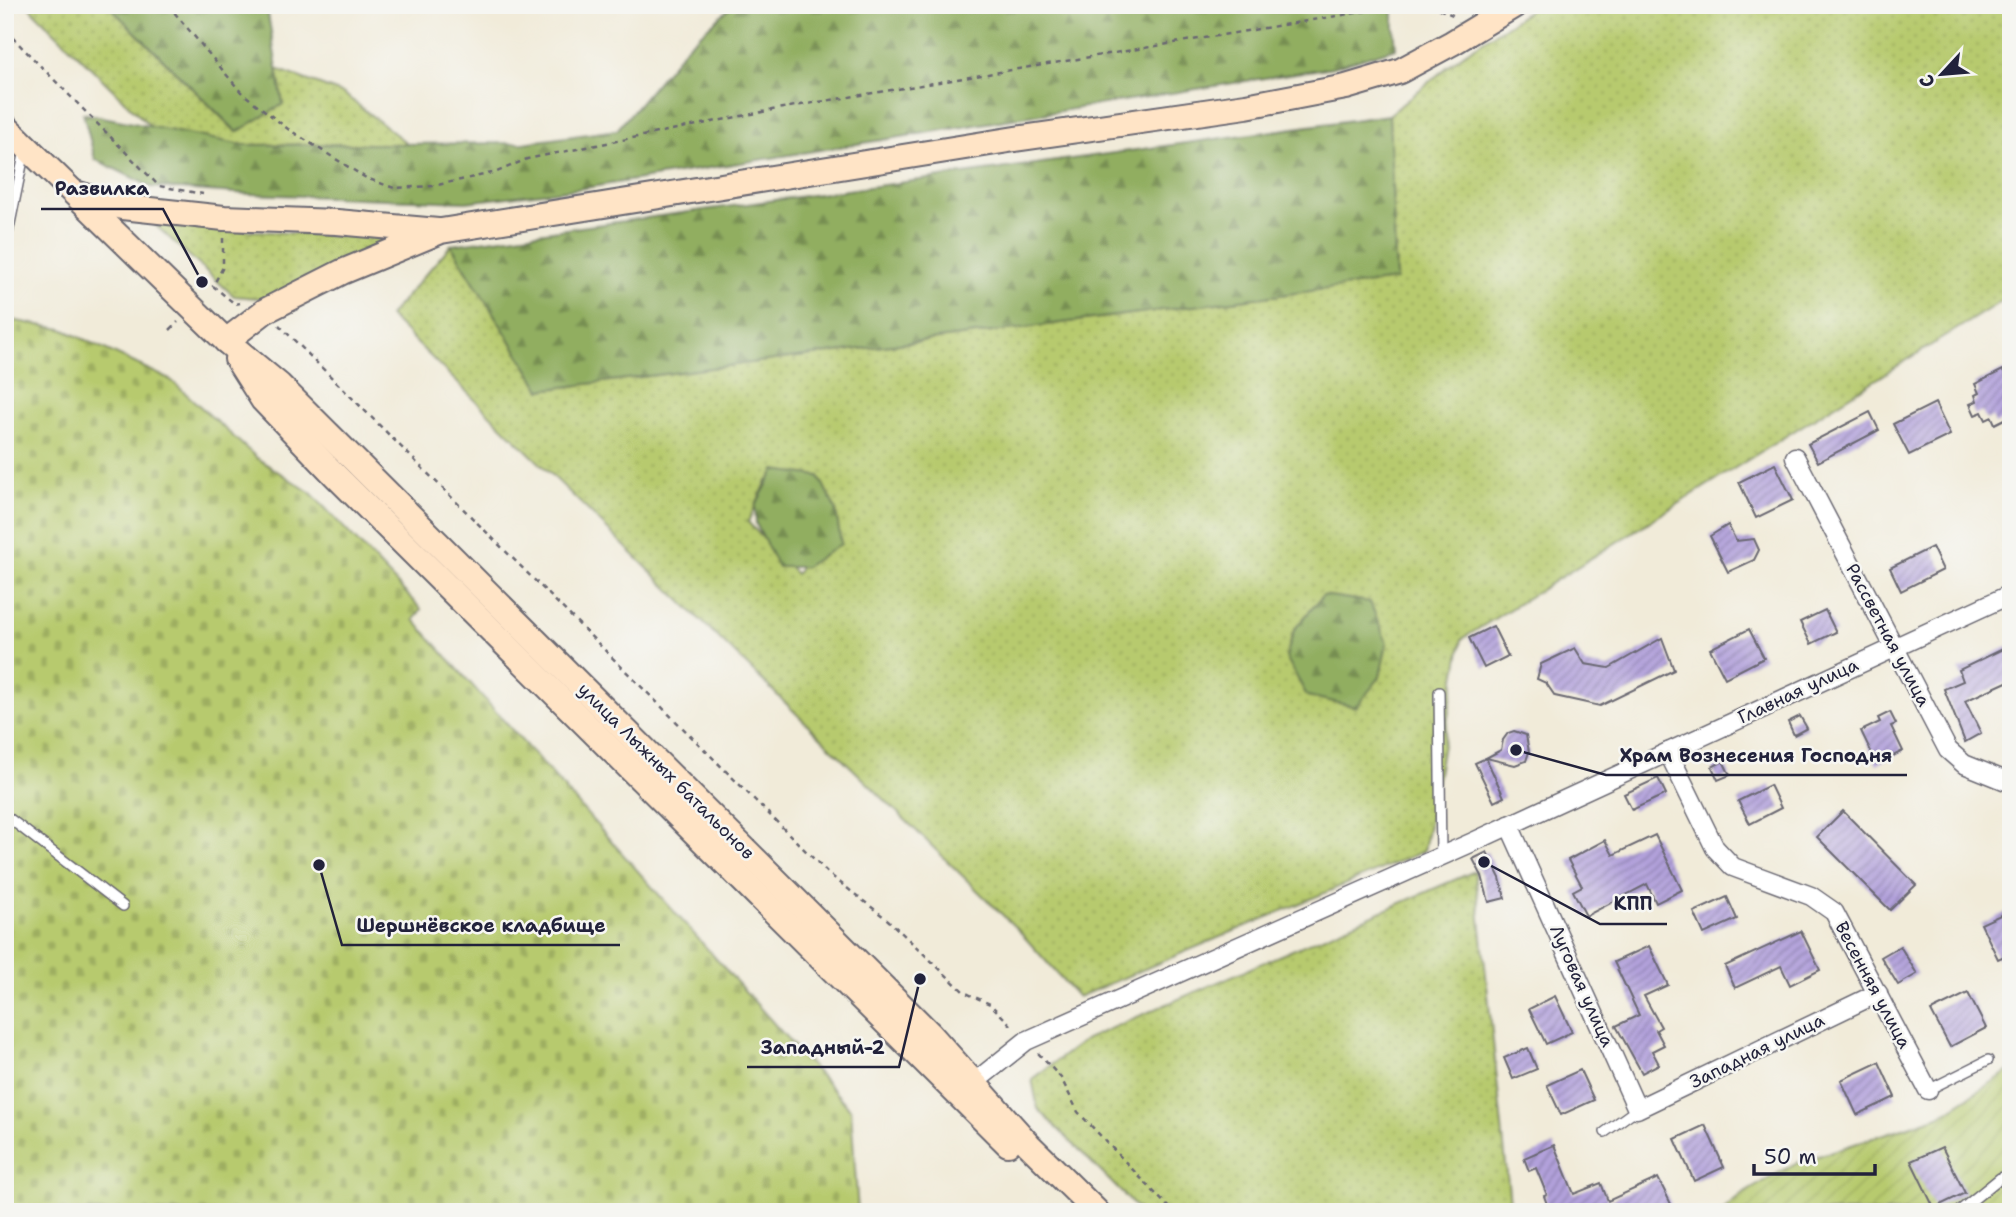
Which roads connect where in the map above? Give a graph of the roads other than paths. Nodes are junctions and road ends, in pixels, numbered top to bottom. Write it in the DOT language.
graph roads {
  1 [pos="1515,5"];
  2 [pos="5,126"];
  3 [pos="25,146"];
  4 [pos="71,192"];
  5 [pos="441,231"];
  6 [pos="5,248"];
  7 [pos="226,341"];
  8 [pos="1795,457"];
  9 [pos="2011,594"];
  10 [pos="1895,646"];
  11 [pos="1439,692"];
  12 [pos="1668,752"];
  13 [pos="2011,783"];
  14 [pos="5,815"];
  15 [pos="1509,825"];
  16 [pos="1441,856"];
  17 [pos="123,906"];
  18 [pos="1878,993"];
  19 [pos="1988,1060"];
  20 [pos="966,1089"];
  21 [pos="1928,1090"];
  22 [pos="1637,1109"];
  23 [pos="1605,1132"];
  24 [pos="2011,1174"];
  25 [pos="1077,1212"];
  26 [pos="1097,1212"];
  27 [pos="1958,1212"];
  1 -- 5 [label="street"];
  2 -- 3 [label="street, улица Лыжных батальонов"];
  3 -- 4 [label="street, улица Лыжных батальонов"];
  3 -- 6 [label="lane"];
  4 -- 5 [label="street"];
  4 -- 7 [label="street, улица Лыжных батальонов"];
  5 -- 7 [label="street"];
  7 -- 20 [label="street, улица Лыжных батальонов"];
  8 -- 10 [label="street, Рассветная улица"];
  9 -- 10 [label="street, Главная улица"];
  10 -- 12 [label="street, Главная улица"];
  10 -- 13 [label="street, Рассветная улица"];
  11 -- 16 [label="lane"];
  12 -- 15 [label="street, Главная улица"];
  12 -- 18 [label="street, Весенняя улица"];
  14 -- 17 [label="lane"];
  15 -- 16 [label="street, Главная улица"];
  15 -- 22 [label="street, Луговая улица"];
  16 -- 20 [label="street, Главная улица"];
  18 -- 21 [label="street, Весенняя улица"];
  18 -- 22 [label="street, Западная улица"];
  19 -- 21 [label="lane"];
  20 -- 25 [label="street, улица Лыжных батальонов"];
  20 -- 26 [label="street, улица Лыжных батальонов"];
  22 -- 23 [label="lane"];
  24 -- 27 [label="lane"];
}
